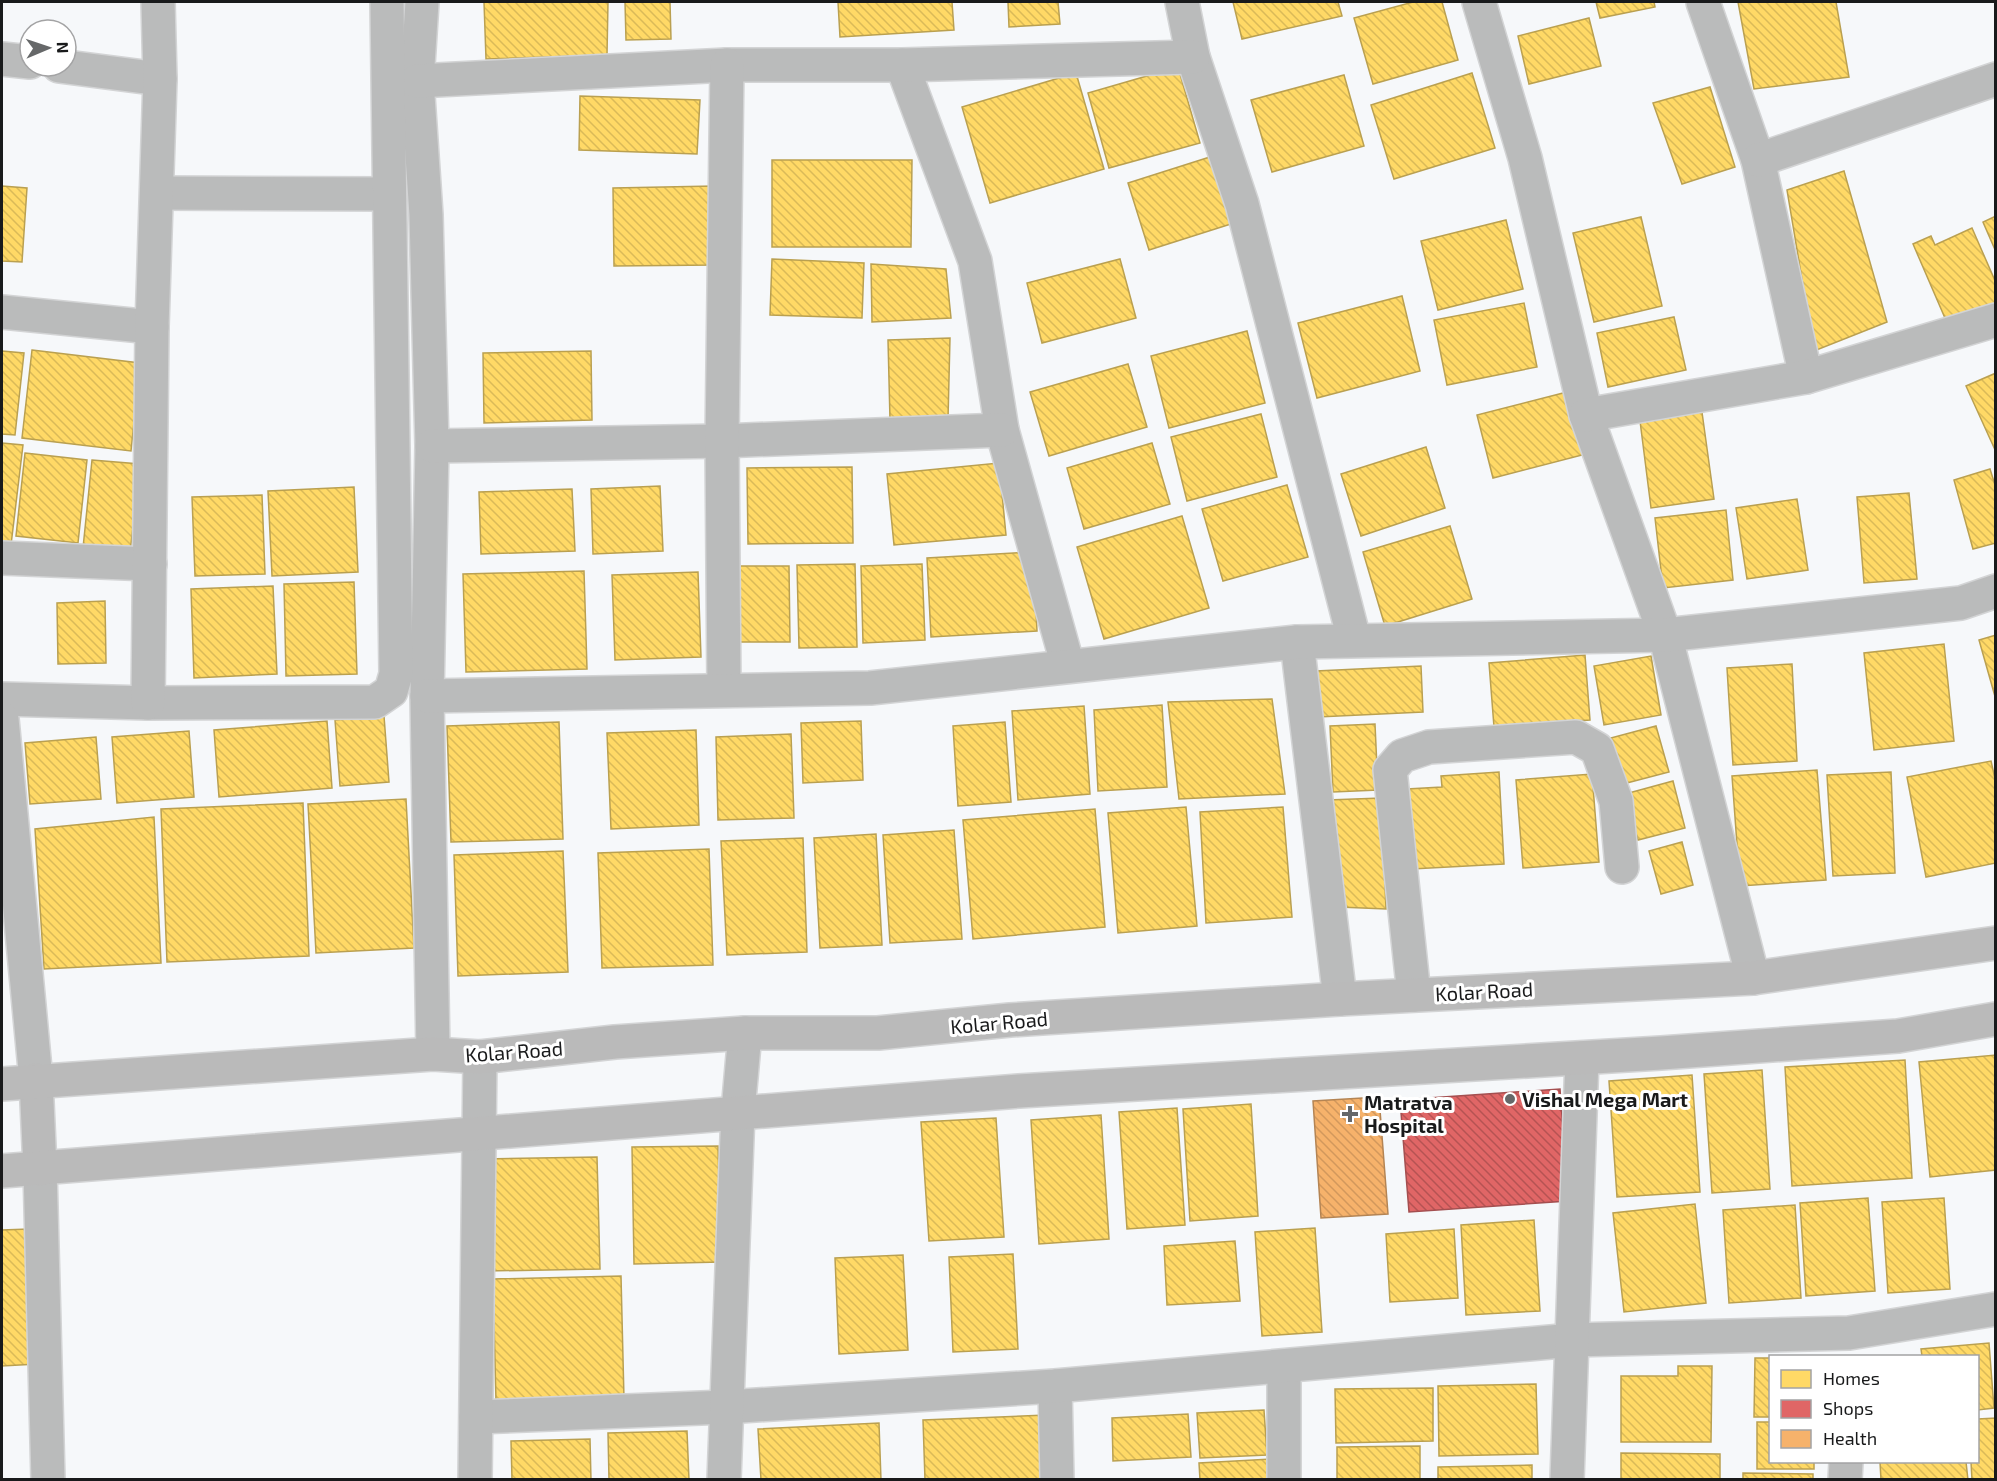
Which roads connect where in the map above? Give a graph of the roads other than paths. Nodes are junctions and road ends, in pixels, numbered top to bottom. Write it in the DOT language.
graph roads {
  1 [pos="158,2"];
  2 [pos="387,2"];
  3 [pos="422,2"];
  4 [pos="1182,2"];
  5 [pos="1479,2"];
  6 [pos="1702,2"];
  7 [pos="1193,57"];
  8 [pos="2,59"];
  9 [pos="18,61"];
  10 [pos="727,64"];
  11 [pos="902,65"];
  12 [pos="78,68"];
  13 [pos="160,79"];
  14 [pos="1995,79"];
  15 [pos="417,81"];
  16 [pos="1758,160"];
  17 [pos="158,193"];
  18 [pos="388,194"];
  19 [pos="2,312"];
  20 [pos="1995,320"];
  21 [pos="152,327"];
  22 [pos="1806,377"];
  23 [pos="1586,415"];
  24 [pos="1002,430"];
  25 [pos="722,441"];
  26 [pos="432,446"];
  27 [pos="2,558"];
  28 [pos="150,564"];
  29 [pos="1995,591"];
  30 [pos="1665,635"];
  31 [pos="1354,639"];
  32 [pos="1297,642"];
  33 [pos="1068,666"];
  34 [pos="724,690"];
  35 [pos="427,696"];
  36 [pos="2,699"];
  37 [pos="148,703"];
  38 [pos="2,719"];
  39 [pos="1622,867"];
  40 [pos="1995,943"];
  41 [pos="1753,978"];
  42 [pos="1414,995"];
  43 [pos="1341,999"];
  44 [pos="1995,1018"];
  45 [pos="745,1032"];
  46 [pos="433,1054"];
  47 [pos="480,1057"];
  48 [pos="1582,1058"];
  49 [pos="36,1080"];
  50 [pos="2,1084"];
  51 [pos="738,1111"];
  52 [pos="479,1134"];
  53 [pos="40,1168"];
  54 [pos="2,1171"];
  55 [pos="1995,1309"];
  56 [pos="1573,1340"];
  57 [pos="1849,1345"];
  58 [pos="1284,1367"];
  59 [pos="1055,1386"];
  60 [pos="726,1407"];
  61 [pos="476,1417"];
  62 [pos="1846,1463"];
  63 [pos="48,1479"];
  64 [pos="475,1479"];
  65 [pos="724,1479"];
  66 [pos="1057,1479"];
  67 [pos="1284,1479"];
  68 [pos="1567,1479"];
  69 [pos="1845,1479"];
  1 -- 13 [label="street"];
  2 -- 18 [label="street"];
  3 -- 15 [label="street"];
  4 -- 7 [label="street"];
  5 -- 23 [label="street"];
  6 -- 16 [label="street"];
  7 -- 11 [label="street"];
  7 -- 31 [label="street"];
  8 -- 9 [label="street"];
  10 -- 11 [label="street"];
  10 -- 15 [label="street"];
  10 -- 25 [label="street"];
  11 -- 24 [label="street"];
  12 -- 13 [label="street"];
  13 -- 17 [label="street"];
  14 -- 16 [label="street"];
  15 -- 26 [label="street"];
  16 -- 22 [label="street"];
  17 -- 18 [label="street"];
  17 -- 21 [label="street"];
  18 -- 37 [label="street"];
  19 -- 21 [label="street"];
  20 -- 22 [label="street"];
  21 -- 28 [label="street"];
  22 -- 23 [label="street"];
  23 -- 30 [label="street"];
  24 -- 25 [label="street"];
  24 -- 33 [label="street"];
  25 -- 26 [label="street"];
  25 -- 34 [label="street"];
  26 -- 35 [label="street"];
  27 -- 28 [label="street"];
  28 -- 37 [label="street"];
  29 -- 30 [label="street"];
  30 -- 31 [label="street"];
  30 -- 41 [label="street"];
  31 -- 32 [label="street"];
  32 -- 33 [label="street"];
  32 -- 43 [label="street"];
  33 -- 34 [label="street"];
  34 -- 35 [label="street"];
  35 -- 46 [label="street"];
  36 -- 37 [label="street"];
  38 -- 49 [label="street"];
  39 -- 42 [label="street"];
  40 -- 41 [label="main road, Kolar Road"];
  41 -- 42 [label="main road, Kolar Road"];
  42 -- 43 [label="main road, Kolar Road"];
  43 -- 45 [label="main road, Kolar Road"];
  44 -- 48 [label="main road"];
  45 -- 47 [label="main road, Kolar Road"];
  45 -- 51 [label="street"];
  46 -- 47 [label="main road, Kolar Road"];
  46 -- 49 [label="main road, Kolar Road"];
  47 -- 52 [label="street"];
  48 -- 51 [label="main road"];
  48 -- 56 [label="street"];
  49 -- 50 [label="main road, Kolar Road"];
  49 -- 53 [label="main road"];
  51 -- 52 [label="main road"];
  51 -- 60 [label="street"];
  52 -- 53 [label="main road"];
  52 -- 61 [label="street"];
  53 -- 54 [label="main road"];
  53 -- 63 [label="street"];
  55 -- 57 [label="street"];
  56 -- 57 [label="street"];
  56 -- 58 [label="street"];
  56 -- 68 [label="street"];
  58 -- 59 [label="street"];
  58 -- 67 [label="street"];
  59 -- 60 [label="street"];
  59 -- 66 [label="street"];
  60 -- 61 [label="street"];
  60 -- 65 [label="street"];
  61 -- 64 [label="street"];
  62 -- 69 [label="street"];
}
